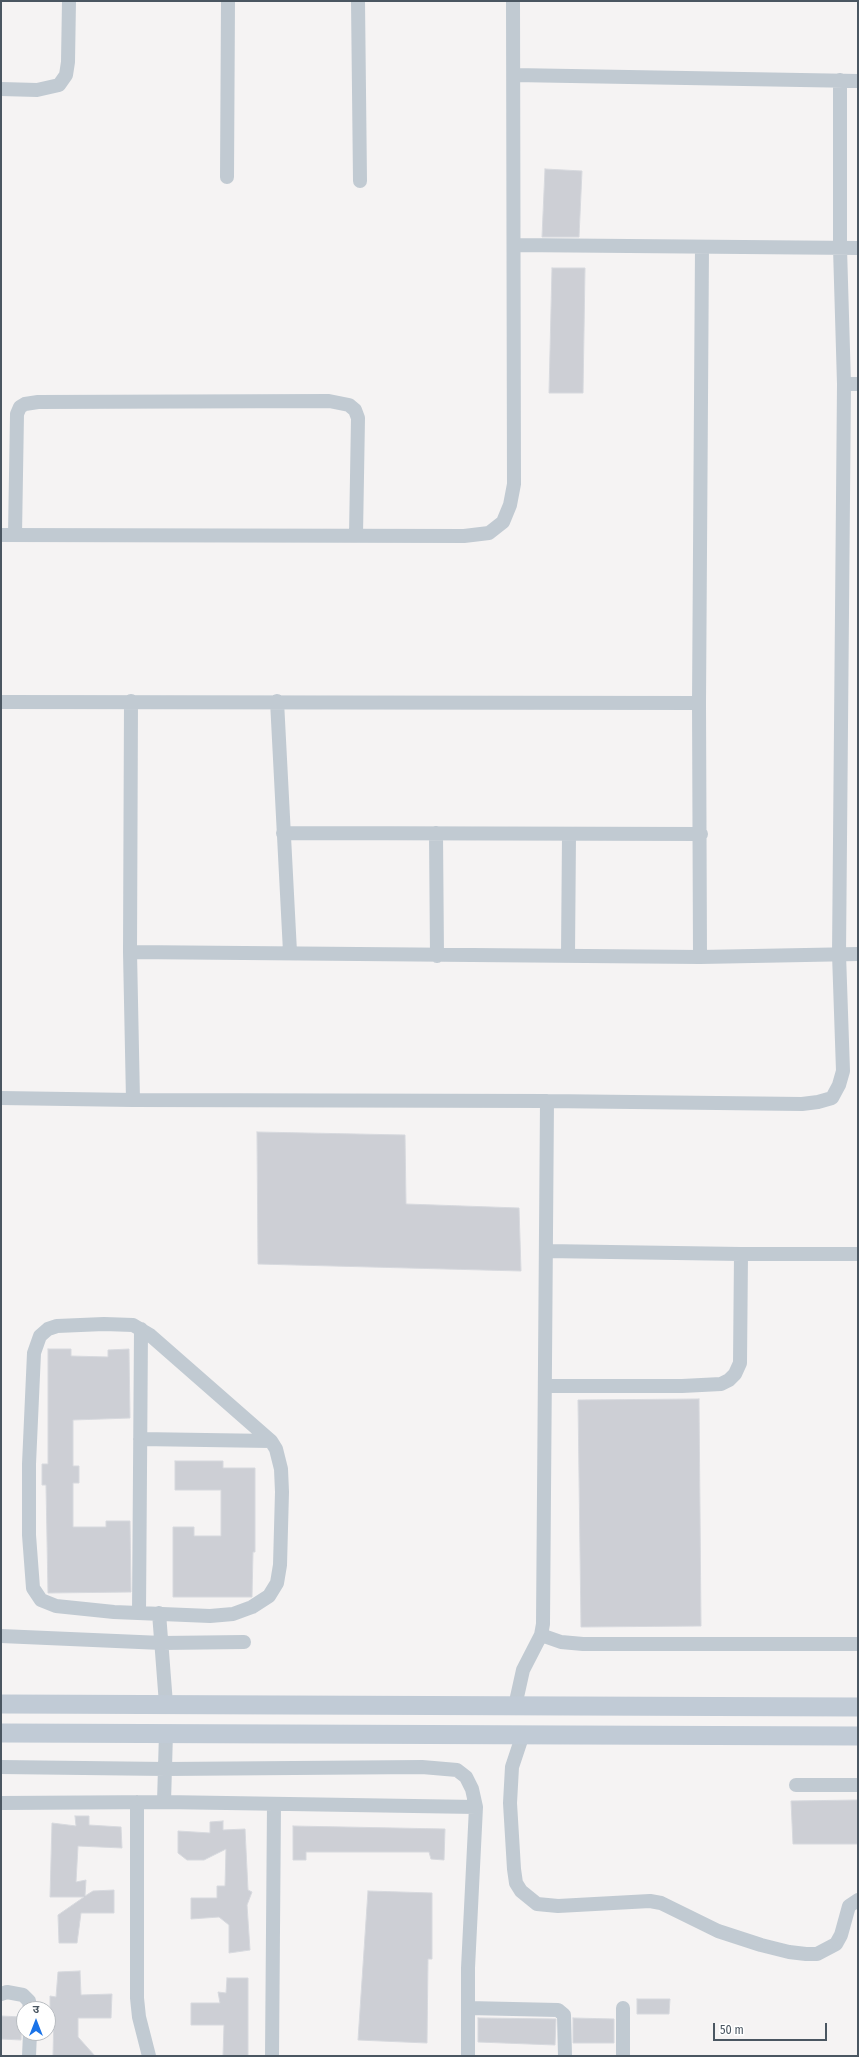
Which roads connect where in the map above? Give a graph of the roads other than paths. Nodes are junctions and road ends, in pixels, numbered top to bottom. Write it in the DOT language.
graph roads {
  1 [pos="70,1"];
  2 [pos="228,1"];
  3 [pos="358,1"];
  4 [pos="513,1"];
  5 [pos="514,75"];
  6 [pos="840,80"];
  7 [pos="858,80"];
  8 [pos="1,89"];
  9 [pos="226,177"];
  10 [pos="360,181"];
  11 [pos="514,246"];
  12 [pos="702,247"];
  13 [pos="840,248"];
  14 [pos="858,248"];
  15 [pos="844,384"];
  16 [pos="858,384"];
  17 [pos="1,535"];
  18 [pos="15,535"];
  19 [pos="356,535"];
  20 [pos="131,701"];
  21 [pos="277,701"];
  22 [pos="1,702"];
  23 [pos="700,703"];
  24 [pos="283,833"];
  25 [pos="436,833"];
  26 [pos="701,834"];
  27 [pos="569,835"];
  28 [pos="130,952"];
  29 [pos="290,952"];
  30 [pos="839,954"];
  31 [pos="858,954"];
  32 [pos="568,955"];
  33 [pos="436,956"];
  34 [pos="700,957"];
  35 [pos="1,1098"];
  36 [pos="132,1100"];
  37 [pos="547,1101"];
  38 [pos="546,1251"];
  39 [pos="741,1254"];
  40 [pos="858,1254"];
  41 [pos="142,1329"];
  42 [pos="545,1386"];
  43 [pos="140,1439"];
  44 [pos="271,1441"];
  45 [pos="139,1613"];
  46 [pos="159,1613"];
  47 [pos="541,1635"];
  48 [pos="1,1636"];
  49 [pos="244,1642"];
  50 [pos="162,1643"];
  51 [pos="858,1644"];
  52 [pos="1,1704"];
  53 [pos="166,1704"];
  54 [pos="515,1706"];
  55 [pos="858,1707"];
  56 [pos="1,1733"];
  57 [pos="166,1733"];
  58 [pos="523,1734"];
  59 [pos="858,1736"];
  60 [pos="1,1767"];
  61 [pos="166,1768"];
  62 [pos="796,1785"];
  63 [pos="858,1785"];
  64 [pos="137,1802"];
  65 [pos="164,1802"];
  66 [pos="1,1803"];
  67 [pos="274,1804"];
  68 [pos="476,1807"];
  69 [pos="858,1900"];
  70 [pos="1,1994"];
  71 [pos="28,2001"];
  72 [pos="468,2008"];
  73 [pos="623,2008"];
  74 [pos="30,2041"];
  75 [pos="29,2056"];
  76 [pos="149,2056"];
  77 [pos="272,2056"];
  78 [pos="468,2056"];
  79 [pos="565,2056"];
  80 [pos="623,2056"];
  1 -- 8 [label="street"];
  2 -- 9 [label="street"];
  3 -- 10 [label="street"];
  4 -- 5 [label="street"];
  5 -- 6 [label="street"];
  5 -- 11 [label="street"];
  6 -- 7 [label="street"];
  6 -- 13 [label="street"];
  11 -- 12 [label="street"];
  11 -- 19 [label="street"];
  12 -- 13 [label="street"];
  12 -- 23 [label="street"];
  13 -- 14 [label="street"];
  13 -- 15 [label="street"];
  15 -- 16 [label="street"];
  15 -- 30 [label="street"];
  17 -- 18 [label="street"];
  18 -- 19 [label="street"];
  18 -- 19 [label="street"];
  20 -- 21 [label="street"];
  20 -- 22 [label="street"];
  20 -- 28 [label="street"];
  21 -- 23 [label="street"];
  21 -- 24 [label="street"];
  23 -- 26 [label="street"];
  24 -- 25 [label="street"];
  24 -- 29 [label="street"];
  25 -- 27 [label="street"];
  25 -- 33 [label="street"];
  26 -- 27 [label="street"];
  26 -- 34 [label="street"];
  27 -- 32 [label="street"];
  28 -- 29 [label="street"];
  28 -- 36 [label="street"];
  29 -- 33 [label="street"];
  30 -- 31 [label="street"];
  30 -- 34 [label="street"];
  30 -- 37 [label="street"];
  32 -- 33 [label="street"];
  32 -- 34 [label="street"];
  35 -- 36 [label="street"];
  36 -- 37 [label="street"];
  37 -- 38 [label="street"];
  38 -- 39 [label="street"];
  38 -- 42 [label="street"];
  39 -- 40 [label="street"];
  39 -- 42 [label="street"];
  41 -- 43 [label="street"];
  41 -- 44 [label="street"];
  41 -- 45 [label="street"];
  42 -- 47 [label="street"];
  43 -- 44 [label="street"];
  43 -- 45 [label="street"];
  44 -- 46 [label="street"];
  45 -- 46 [label="street"];
  46 -- 50 [label="street"];
  47 -- 51 [label="street"];
  47 -- 54 [label="street"];
  48 -- 50 [label="street"];
  49 -- 50 [label="street"];
  50 -- 53 [label="street"];
  52 -- 53 [label="street"];
  53 -- 54 [label="street"];
  54 -- 55 [label="street"];
  56 -- 57 [label="street"];
  57 -- 58 [label="street"];
  57 -- 61 [label="street"];
  58 -- 59 [label="street"];
  58 -- 69 [label="street"];
  60 -- 61 [label="street"];
  61 -- 65 [label="street"];
  61 -- 68 [label="street"];
  62 -- 63 [label="street"];
  64 -- 65 [label="street"];
  64 -- 66 [label="street"];
  64 -- 76 [label="street"];
  65 -- 67 [label="street"];
  67 -- 68 [label="street"];
  67 -- 77 [label="street"];
  68 -- 72 [label="street"];
  70 -- 71 [label="street"];
  72 -- 78 [label="street"];
  72 -- 79 [label="street"];
  73 -- 80 [label="street"];
  74 -- 75 [label="street"];
}
